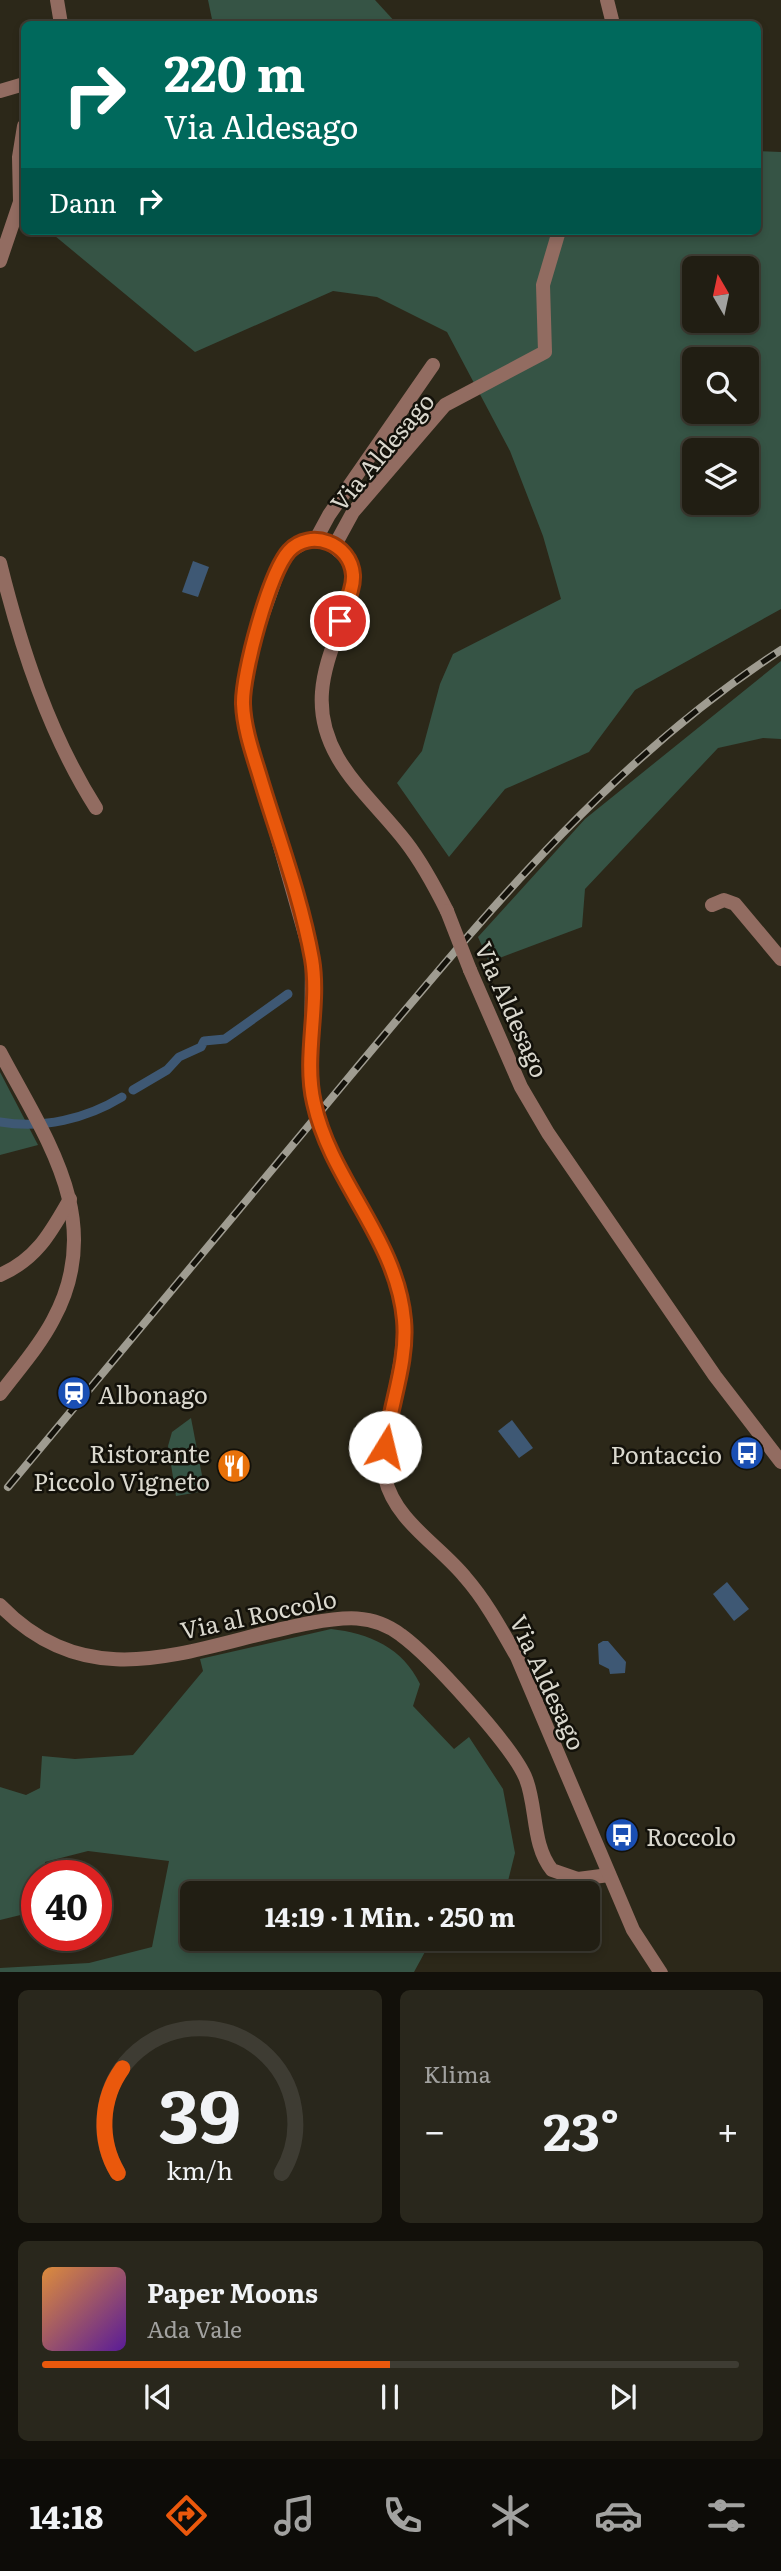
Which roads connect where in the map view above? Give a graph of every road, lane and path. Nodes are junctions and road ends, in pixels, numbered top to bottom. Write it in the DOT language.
graph roads {
  1 [pos="57,0"];
  2 [pos="607,0"];
  3 [pos="60,21"];
  4 [pos="612,21"];
  5 [pos="21,85"];
  6 [pos="0,91"];
  7 [pos="21,145"];
  8 [pos="558,235"];
  9 [pos="0,261"];
  10 [pos="433,365"];
  11 [pos="316,539"];
  12 [pos="335,545"];
  13 [pos="0,563"];
  14 [pos="96,808"];
  15 [pos="712,905"];
  16 [pos="781,959"];
  17 [pos="0,1052"];
  18 [pos="70,1199"];
  19 [pos="0,1275"];
  20 [pos="0,1394"];
  21 [pos="781,1462"];
  22 [pos="0,1605"];
  23 [pos="609,1875"];
  24 [pos="661,1972"];
  1 -- 3 [label="street"];
  2 -- 4 [label="street"];
  5 -- 6 [label="street"];
  7 -- 9 [label="street"];
  8 -- 12 [label="street, Via Aldesago"];
  10 -- 11 [label="street"];
  11 -- 12 [label="street, Via Aldesago"];
  11 -- 23 [label="street, Via Aldesago, bridge"];
  12 -- 21 [label="street, Via Aldesago, bridge"];
  13 -- 14 [label="street"];
  15 -- 16 [label="street"];
  17 -- 18 [label="street"];
  18 -- 19 [label="street"];
  18 -- 20 [label="street"];
  22 -- 23 [label="street, Via al Roccolo"];
  23 -- 24 [label="street, Via Aldesago"];
}
